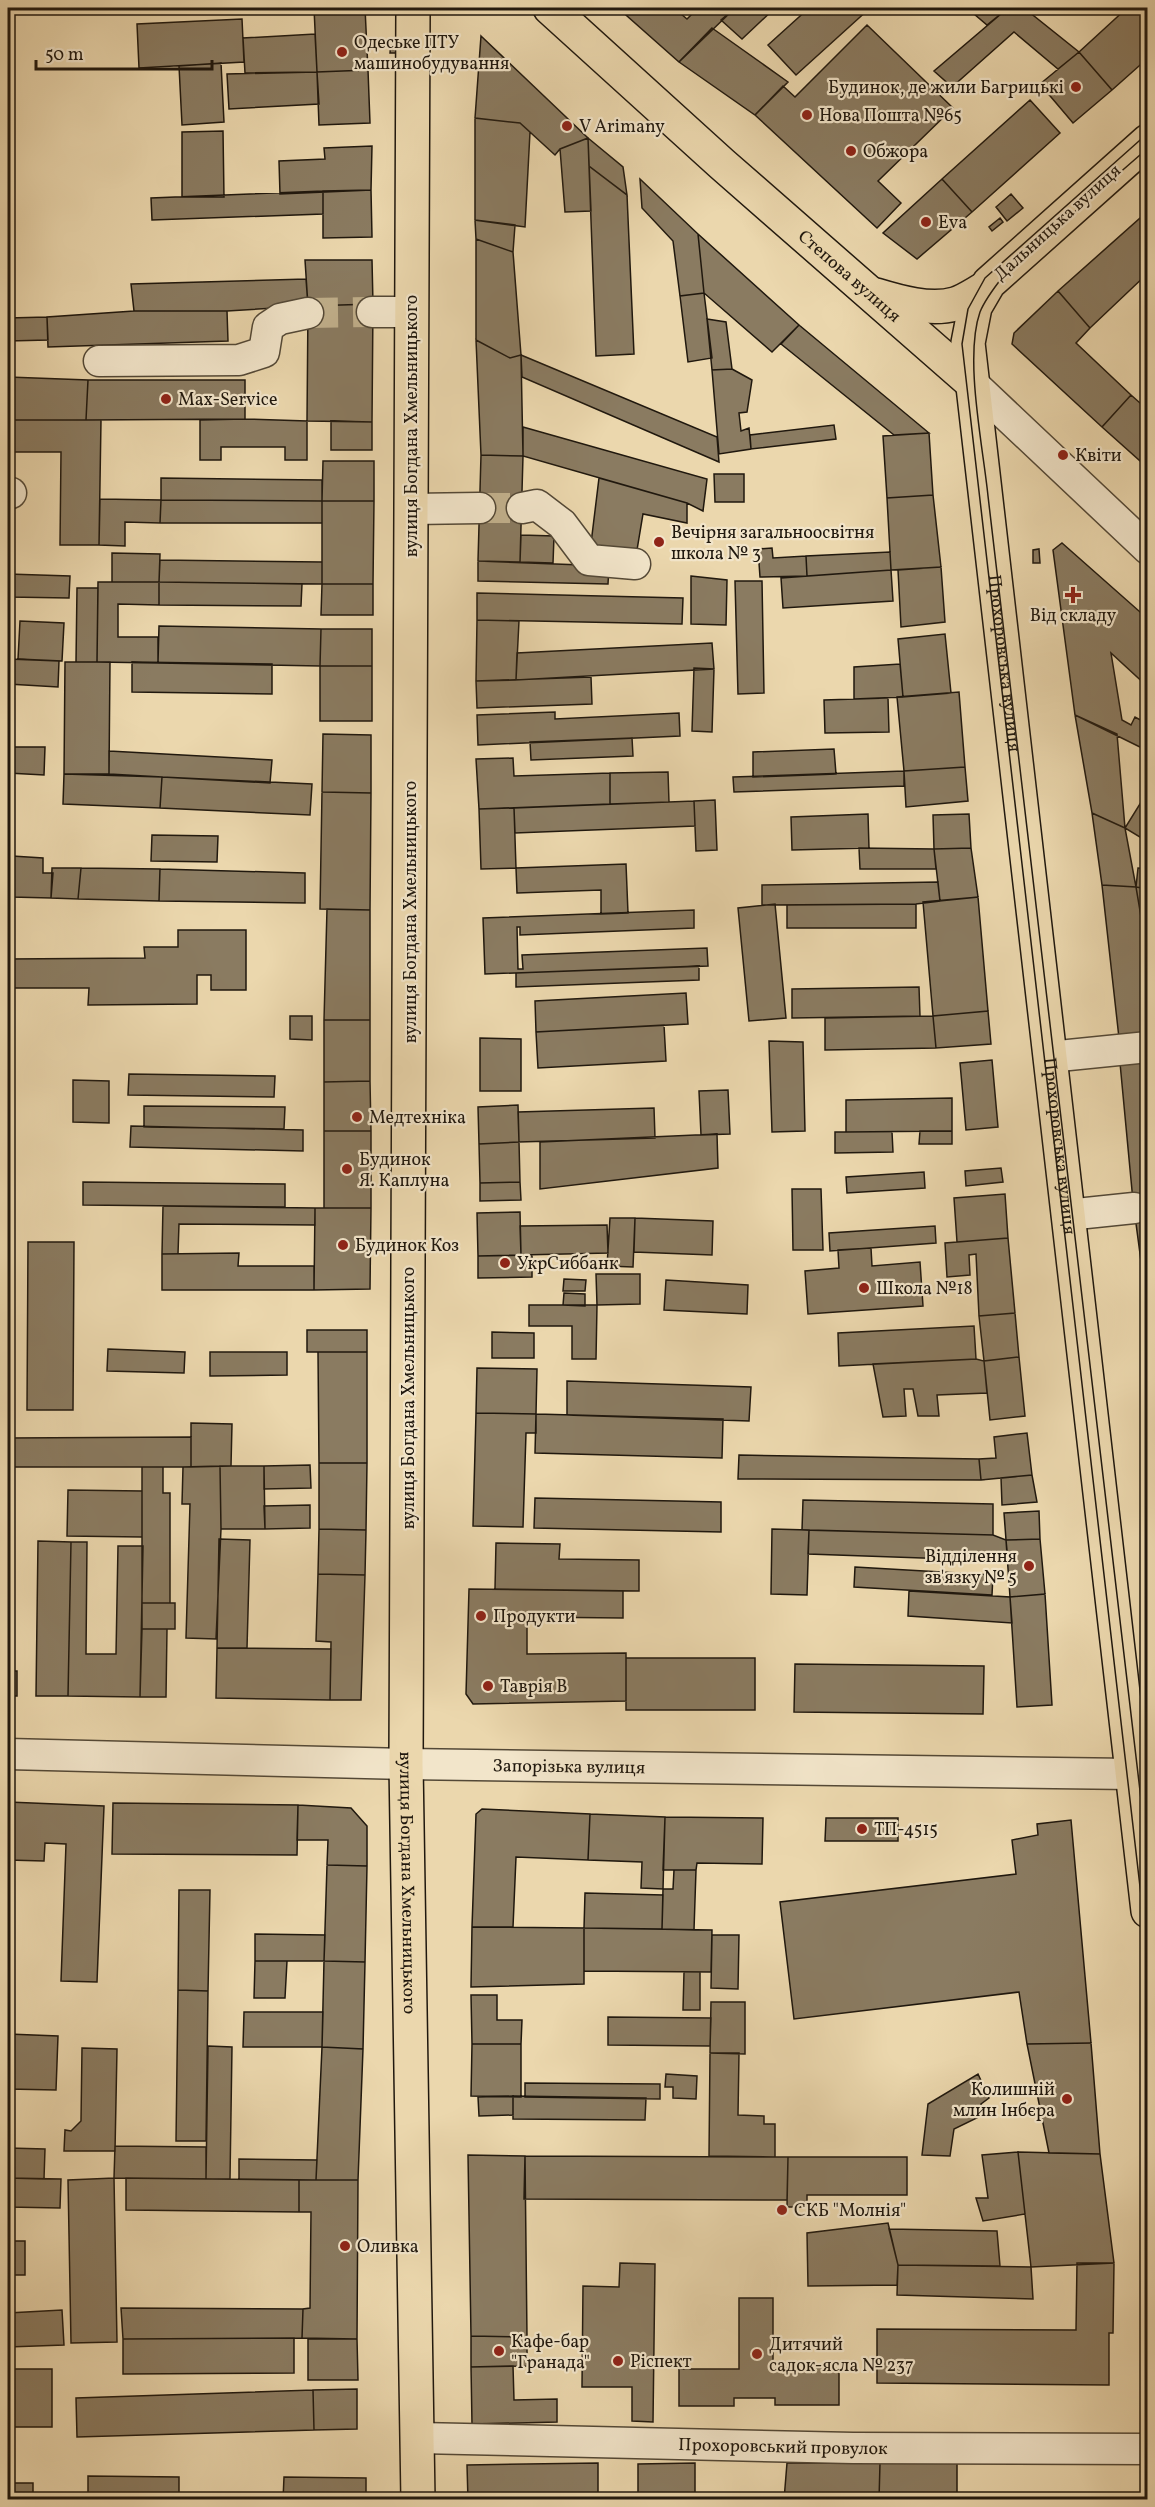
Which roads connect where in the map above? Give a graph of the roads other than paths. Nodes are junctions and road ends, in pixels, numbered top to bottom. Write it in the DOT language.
graph roads {
  1 [pos="413,8"];
  2 [pos="550,8"];
  3 [pos="1148,141"];
  4 [pos="984,289"];
  5 [pos="871,293"];
  6 [pos="372,312"];
  7 [pos="411,312"];
  8 [pos="308,313"];
  9 [pos="99,362"];
  10 [pos="970,381"];
  11 [pos="480,508"];
  12 [pos="522,508"];
  13 [pos="412,509"];
  14 [pos="1148,549"];
  15 [pos="635,564"];
  16 [pos="1148,1047"];
  17 [pos="1048,1057"];
  18 [pos="1134,1208"];
  19 [pos="1067,1215"];
  20 [pos="8,1754"];
  21 [pos="406,1764"];
  22 [pos="1132,1774"];
  23 [pos="1148,1911"];
  24 [pos="419,2438"];
  25 [pos="1148,2449"];
  26 [pos="418,2499"];
  1 -- 7 [label="main road, вулиця Богдана Хмельницького"];
  2 -- 5 [label="main road, Степова вулиця"];
  3 -- 4 [label="main road, Дальницька вулиця"];
  4 -- 5 [label="main road"];
  4 -- 10 [label="main road, Дальницька вулиця"];
  5 -- 10 [label="main road, Степова вулиця"];
  6 -- 7 [label="street"];
  7 -- 13 [label="main road, вулиця Богдана Хмельницького"];
  8 -- 9 [label="street"];
  10 -- 14 [label="street, Степова вулиця"];
  10 -- 17 [label="main road, Прохоровська вулиця"];
  11 -- 13 [label="street"];
  12 -- 15 [label="street"];
  13 -- 21 [label="main road, вулиця Богдана Хмельницького"];
  16 -- 17 [label="street"];
  17 -- 19 [label="main road, Прохоровська вулиця"];
  18 -- 19 [label="street"];
  19 -- 22 [label="main road, Прохоровська вулиця"];
  20 -- 21 [label="street, Запорізька вулиця"];
  21 -- 22 [label="street, Запорізька вулиця"];
  21 -- 24 [label="main road, вулиця Богдана Хмельницького"];
  22 -- 23 [label="main road, Прохоровська вулиця"];
  24 -- 25 [label="street, Прохоровський провулок"];
  24 -- 26 [label="main road, вулиця Богдана Хмельницького"];
}
